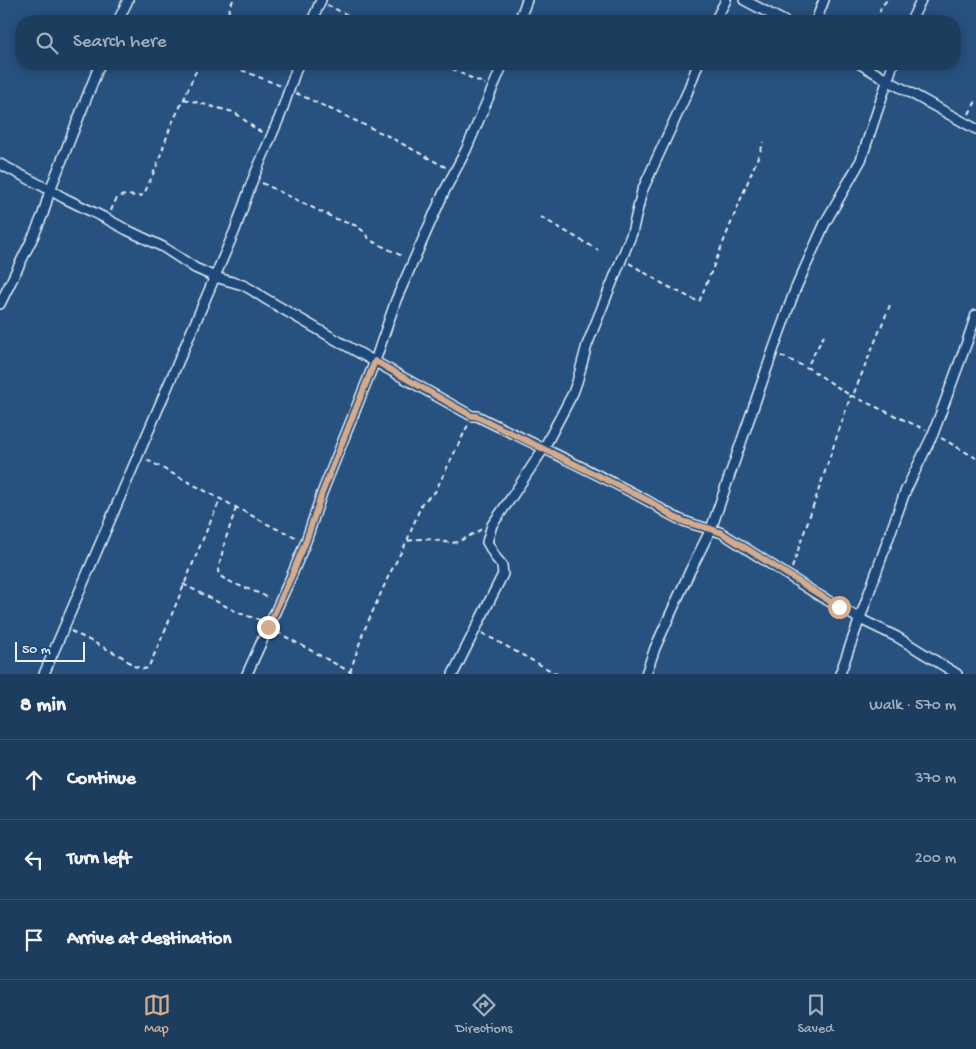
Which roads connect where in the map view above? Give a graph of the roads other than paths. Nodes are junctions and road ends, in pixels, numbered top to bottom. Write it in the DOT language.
graph roads {
  1 [pos="128,0"];
  2 [pos="527,0"];
  3 [pos="726,0"];
  4 [pos="744,0"];
  5 [pos="824,0"];
  6 [pos="921,0"];
  7 [pos="321,1"];
  8 [pos="121,15"];
  9 [pos="315,15"];
  10 [pos="521,15"];
  11 [pos="718,15"];
  12 [pos="773,15"];
  13 [pos="818,15"];
  14 [pos="914,15"];
  15 [pos="98,70"];
  16 [pos="296,70"];
  17 [pos="499,70"];
  18 [pos="696,70"];
  19 [pos="870,70"];
  20 [pos="891,70"];
  21 [pos="887,80"];
  22 [pos="976,129"];
  23 [pos="0,164"];
  24 [pos="50,190"];
  25 [pos="215,278"];
  26 [pos="0,304"];
  27 [pos="976,315"];
  28 [pos="375,361"];
  29 [pos="544,448"];
  30 [pos="711,529"];
  31 [pos="860,619"];
  32 [pos="44,674"];
  33 [pos="247,674"];
  34 [pos="453,674"];
  35 [pos="646,674"];
  36 [pos="840,674"];
  37 [pos="957,674"];
  1 -- 8 [label="street"];
  2 -- 10 [label="street"];
  3 -- 11 [label="street"];
  4 -- 12 [label="street"];
  5 -- 13 [label="street"];
  6 -- 14 [label="street"];
  7 -- 9 [label="street"];
  15 -- 24 [label="street"];
  16 -- 25 [label="street"];
  17 -- 28 [label="street"];
  18 -- 29 [label="street"];
  19 -- 21 [label="street"];
  20 -- 21 [label="street"];
  21 -- 22 [label="street"];
  21 -- 30 [label="street"];
  23 -- 24 [label="street"];
  24 -- 25 [label="street"];
  24 -- 26 [label="street"];
  25 -- 28 [label="street"];
  25 -- 32 [label="street"];
  27 -- 31 [label="street"];
  28 -- 29 [label="street"];
  28 -- 33 [label="street"];
  29 -- 30 [label="street"];
  29 -- 34 [label="street"];
  30 -- 31 [label="street"];
  30 -- 35 [label="street"];
  31 -- 36 [label="street"];
  31 -- 37 [label="street"];
}
